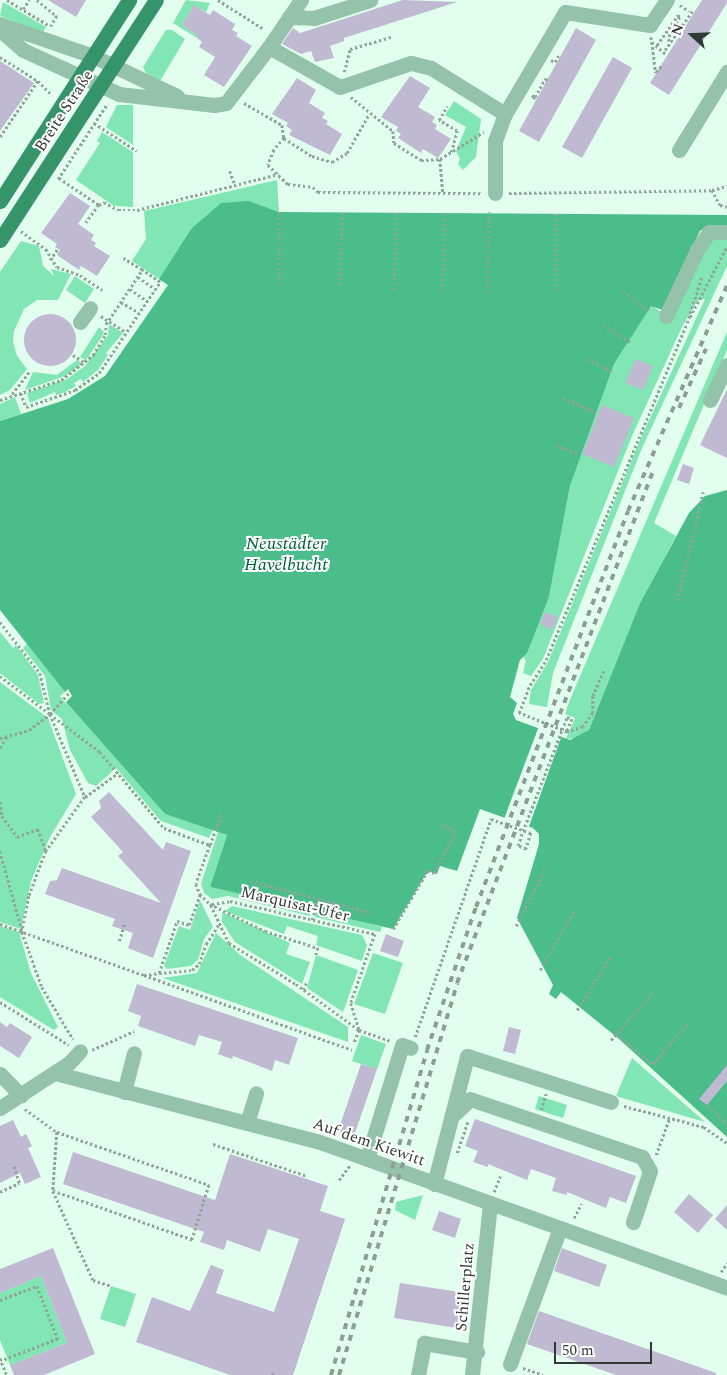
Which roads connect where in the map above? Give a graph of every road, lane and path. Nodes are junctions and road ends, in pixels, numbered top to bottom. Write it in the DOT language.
graph roads {
  1 [pos="29,0"];
  2 [pos="38,0"];
  3 [pos="129,0"];
  4 [pos="156,0"];
  5 [pos="218,0"];
  6 [pos="301,0"];
  7 [pos="370,0"];
  8 [pos="673,2"];
  9 [pos="563,6"];
  10 [pos="23,10"];
  11 [pos="289,17"];
  12 [pos="0,24"];
  13 [pos="51,26"];
  14 [pos="0,30"];
  15 [pos="391,37"];
  16 [pos="670,41"];
  17 [pos="273,42"];
  18 [pos="652,42"];
  19 [pos="93,56"];
  20 [pos="558,56"];
  21 [pos="0,57"];
  22 [pos="550,59"];
  23 [pos="662,65"];
  24 [pos="114,66"];
  25 [pos="727,72"];
  26 [pos="80,77"];
  27 [pos="548,80"];
  28 [pos="38,82"];
  29 [pos="101,86"];
  30 [pos="340,87"];
  31 [pos="54,97"];
  32 [pos="234,97"];
  33 [pos="535,97"];
  34 [pos="188,100"];
  35 [pos="447,106"];
  36 [pos="369,114"];
  37 [pos="505,114"];
  38 [pos="95,123"];
  39 [pos="0,138"];
  40 [pos="284,138"];
  41 [pos="497,138"];
  42 [pos="679,150"];
  43 [pos="137,151"];
  44 [pos="451,152"];
  45 [pos="440,159"];
  46 [pos="230,171"];
  47 [pos="278,174"];
  48 [pos="59,178"];
  49 [pos="288,184"];
  50 [pos="236,185"];
  51 [pos="727,186"];
  52 [pos="443,193"];
  53 [pos="494,193"];
  54 [pos="0,200"];
  55 [pos="98,204"];
  56 [pos="727,207"];
  57 [pos="279,212"];
  58 [pos="342,212"];
  59 [pos="396,212"];
  60 [pos="445,212"];
  61 [pos="489,212"];
  62 [pos="556,212"];
  63 [pos="86,223"];
  64 [pos="19,230"];
  65 [pos="727,232"];
  66 [pos="0,240"];
  67 [pos="727,246"];
  68 [pos="58,248"];
  69 [pos="123,258"];
  70 [pos="50,260"];
  71 [pos="142,270"];
  72 [pos="704,270"];
  73 [pos="138,277"];
  74 [pos="278,285"];
  75 [pos="340,285"];
  76 [pos="130,289"];
  77 [pos="155,289"];
  78 [pos="102,290"];
  79 [pos="394,290"];
  80 [pos="442,291"];
  81 [pos="555,291"];
  82 [pos="623,291"];
  83 [pos="487,293"];
  84 [pos="147,301"];
  85 [pos="121,302"];
  86 [pos="90,308"];
  87 [pos="139,313"];
  88 [pos="659,314"];
  89 [pos="80,322"];
  90 [pos="688,322"];
  91 [pos="112,323"];
  92 [pos="603,324"];
  93 [pos="126,332"];
  94 [pos="631,343"];
  95 [pos="73,355"];
  96 [pos="587,359"];
  97 [pos="86,363"];
  98 [pos="727,365"];
  99 [pos="30,371"];
  100 [pos="614,372"];
  101 [pos="21,393"];
  102 [pos="11,395"];
  103 [pos="563,398"];
  104 [pos="0,400"];
  105 [pos="710,400"];
  106 [pos="596,412"];
  107 [pos="556,445"];
  108 [pos="580,454"];
  109 [pos="703,492"];
  110 [pos="677,600"];
  111 [pos="0,622"];
  112 [pos="604,671"];
  113 [pos="0,676"];
  114 [pos="69,693"];
  115 [pos="50,714"];
  116 [pos="567,732"];
  117 [pos="6,737"];
  118 [pos="0,738"];
  119 [pos="0,748"];
  120 [pos="118,772"];
  121 [pos="85,796"];
  122 [pos="0,802"];
  123 [pos="222,812"];
  124 [pos="441,825"];
  125 [pos="210,845"];
  126 [pos="0,850"];
  127 [pos="46,851"];
  128 [pos="546,867"];
  129 [pos="254,882"];
  130 [pos="200,894"];
  131 [pos="318,899"];
  132 [pos="210,904"];
  133 [pos="574,910"];
  134 [pos="372,913"];
  135 [pos="312,920"];
  136 [pos="125,923"];
  137 [pos="0,924"];
  138 [pos="219,924"];
  139 [pos="516,926"];
  140 [pos="393,929"];
  141 [pos="22,932"];
  142 [pos="119,941"];
  143 [pos="316,955"];
  144 [pos="611,957"];
  145 [pos="540,970"];
  146 [pos="159,973"];
  147 [pos="144,975"];
  148 [pos="306,983"];
  149 [pos="304,990"];
  150 [pos="654,991"];
  151 [pos="0,1002"];
  152 [pos="577,1010"];
  153 [pos="689,1022"];
  154 [pos="358,1030"];
  155 [pos="134,1031"];
  156 [pos="616,1033"];
  157 [pos="384,1039"];
  158 [pos="611,1040"];
  159 [pos="354,1044"];
  160 [pos="411,1048"];
  161 [pos="352,1050"];
  162 [pos="80,1051"];
  163 [pos="134,1053"];
  164 [pos="55,1073"];
  165 [pos="0,1074"];
  166 [pos="124,1092"];
  167 [pos="256,1093"];
  168 [pos="22,1102"];
  169 [pos="610,1102"];
  170 [pos="708,1106"];
  171 [pos="0,1108"];
  172 [pos="450,1118"];
  173 [pos="469,1118"];
  174 [pos="669,1119"];
  175 [pos="247,1123"];
  176 [pos="727,1124"];
  177 [pos="57,1132"];
  178 [pos="726,1141"];
  179 [pos="213,1144"];
  180 [pos="367,1159"];
  181 [pos="455,1160"];
  182 [pos="350,1166"];
  183 [pos="14,1167"];
  184 [pos="650,1171"];
  185 [pos="307,1176"];
  186 [pos="339,1180"];
  187 [pos="434,1184"];
  188 [pos="53,1191"];
  189 [pos="0,1192"];
  190 [pos="490,1202"];
  191 [pos="633,1222"];
  192 [pos="560,1228"];
  193 [pos="111,1286"];
  194 [pos="727,1288"];
  195 [pos="0,1300"];
  196 [pos="477,1352"];
  197 [pos="1,1359"];
  198 [pos="510,1364"];
  199 [pos="7,1375"];
  200 [pos="418,1375"];
  201 [pos="472,1375"];
  1 -- 10 [label="path"];
  2 -- 13 [label="path"];
  3 -- 19 [label="main road, Breite Straße"];
  4 -- 24 [label="main road, Breite Straße"];
  5 -- 17 [label="path"];
  6 -- 11 [label="street"];
  7 -- 11 [label="street"];
  8 -- 9 [label="street"];
  8 -- 16 [label="path"];
  9 -- 37 [label="street"];
  11 -- 17 [label="street"];
  12 -- 19 [label="street"];
  14 -- 26 [label="street"];
  15 -- 30 [label="path"];
  16 -- 16 [label="path"];
  17 -- 30 [label="street"];
  17 -- 32 [label="street"];
  18 -- 23 [label="path"];
  19 -- 24 [label="street"];
  19 -- 26 [label="main road, Breite Straße"];
  20 -- 22 [label="path"];
  21 -- 28 [label="path"];
  24 -- 29 [label="main road, Breite Straße"];
  24 -- 34 [label="street"];
  25 -- 42 [label="street"];
  26 -- 29 [label="street"];
  26 -- 54 [label="main road, Breite Straße"];
  27 -- 33 [label="path"];
  28 -- 31 [label="path"];
  28 -- 39 [label="path"];
  29 -- 34 [label="street"];
  29 -- 66 [label="main road, Breite Straße"];
  30 -- 36 [label="path"];
  30 -- 37 [label="street"];
  32 -- 34 [label="street"];
  32 -- 40 [label="path"];
  35 -- 44 [label="path"];
  36 -- 40 [label="path"];
  36 -- 45 [label="path"];
  37 -- 41 [label="street"];
  38 -- 43 [label="path"];
  40 -- 47 [label="path"];
  41 -- 44 [label="path"];
  41 -- 53 [label="street"];
  44 -- 45 [label="path"];
  45 -- 52 [label="path"];
  46 -- 50 [label="path"];
  47 -- 49 [label="path"];
  47 -- 50 [label="path"];
  48 -- 55 [label="path"];
  50 -- 55 [label="path"];
  51 -- 56 [label="path"];
  55 -- 63 [label="path"];
  57 -- 74 [label="path"];
  58 -- 75 [label="path"];
  59 -- 79 [label="path"];
  60 -- 80 [label="path"];
  61 -- 83 [label="path"];
  62 -- 81 [label="path"];
  64 -- 70 [label="path"];
  65 -- 88 [label="street"];
  67 -- 90 [label="path"];
  68 -- 70 [label="path"];
  69 -- 71 [label="path"];
  70 -- 78 [label="path"];
  71 -- 73 [label="path"];
  71 -- 77 [label="path"];
  72 -- 90 [label="path"];
  73 -- 76 [label="path"];
  73 -- 77 [label="path"];
  76 -- 84 [label="path"];
  76 -- 85 [label="path"];
  77 -- 84 [label="path"];
  82 -- 88 [label="path"];
  84 -- 87 [label="path"];
  85 -- 87 [label="path"];
  85 -- 97 [label="path"];
  86 -- 89 [label="street"];
  87 -- 93 [label="path"];
  90 -- 116 [label="path"];
  91 -- 93 [label="path"];
  92 -- 94 [label="path"];
  93 -- 101 [label="path"];
  95 -- 97 [label="path"];
  96 -- 100 [label="path"];
  97 -- 101 [label="path"];
  98 -- 105 [label="street"];
  99 -- 102 [label="path"];
  101 -- 102 [label="path"];
  102 -- 104 [label="path"];
  103 -- 106 [label="path"];
  107 -- 108 [label="path"];
  109 -- 110 [label="path"];
  111 -- 115 [label="path"];
  112 -- 116 [label="path"];
  113 -- 115 [label="path"];
  114 -- 115 [label="path"];
  115 -- 117 [label="path"];
  115 -- 120 [label="path"];
  115 -- 121 [label="path"];
  116 -- 160 [label="path, bridge"];
  117 -- 118 [label="path"];
  117 -- 119 [label="path"];
  120 -- 121 [label="path"];
  120 -- 125 [label="path"];
  121 -- 127 [label="path"];
  122 -- 127 [label="path"];
  123 -- 125 [label="path"];
  124 -- 140 [label="path"];
  125 -- 130 [label="path"];
  126 -- 141 [label="path"];
  127 -- 141 [label="path"];
  128 -- 139 [label="path"];
  129 -- 131 [label="path"];
  130 -- 132 [label="path"];
  130 -- 146 [label="path"];
  131 -- 134 [label="path"];
  131 -- 135 [label="path"];
  132 -- 135 [label="path, Marquisat-Ufer"];
  132 -- 138 [label="path"];
  132 -- 143 [label="path"];
  133 -- 145 [label="path"];
  135 -- 154 [label="path, Marquisat-Ufer"];
  136 -- 142 [label="path"];
  137 -- 141 [label="path"];
  138 -- 146 [label="path"];
  138 -- 149 [label="path"];
  141 -- 147 [label="path"];
  141 -- 162 [label="path"];
  144 -- 152 [label="path"];
  146 -- 147 [label="path"];
  147 -- 161 [label="path"];
  148 -- 149 [label="path"];
  149 -- 154 [label="path"];
  150 -- 156 [label="path"];
  151 -- 162 [label="path"];
  153 -- 156 [label="path"];
  154 -- 157 [label="path"];
  154 -- 159 [label="path"];
  155 -- 162 [label="path"];
  156 -- 158 [label="path"];
  160 -- 180 [label="street"];
  162 -- 164 [label="street"];
  163 -- 166 [label="street"];
  164 -- 166 [label="street, Auf dem Kiewitt"];
  164 -- 168 [label="street"];
  165 -- 168 [label="street"];
  166 -- 175 [label="street, Auf dem Kiewitt"];
  167 -- 175 [label="street"];
  168 -- 171 [label="street"];
  168 -- 177 [label="path"];
  169 -- 172 [label="street"];
  169 -- 174 [label="path"];
  170 -- 176 [label="path"];
  172 -- 184 [label="street"];
  172 -- 187 [label="street"];
  173 -- 181 [label="path"];
  174 -- 178 [label="path"];
  174 -- 184 [label="path"];
  175 -- 180 [label="street, Auf dem Kiewitt"];
  177 -- 188 [label="path"];
  177 -- 188 [label="path"];
  179 -- 185 [label="path"];
  180 -- 187 [label="street, Auf dem Kiewitt"];
  182 -- 186 [label="path"];
  183 -- 189 [label="path"];
  184 -- 191 [label="street"];
  187 -- 190 [label="street, Auf dem Kiewitt"];
  188 -- 193 [label="path"];
  190 -- 192 [label="street, Auf dem Kiewitt"];
  190 -- 196 [label="street, Schillerplatz"];
  192 -- 194 [label="street, Auf dem Kiewitt"];
  192 -- 198 [label="street"];
  195 -- 197 [label="path"];
  196 -- 200 [label="street"];
  196 -- 201 [label="street, Schillerplatz"];
  197 -- 199 [label="path"];
}
